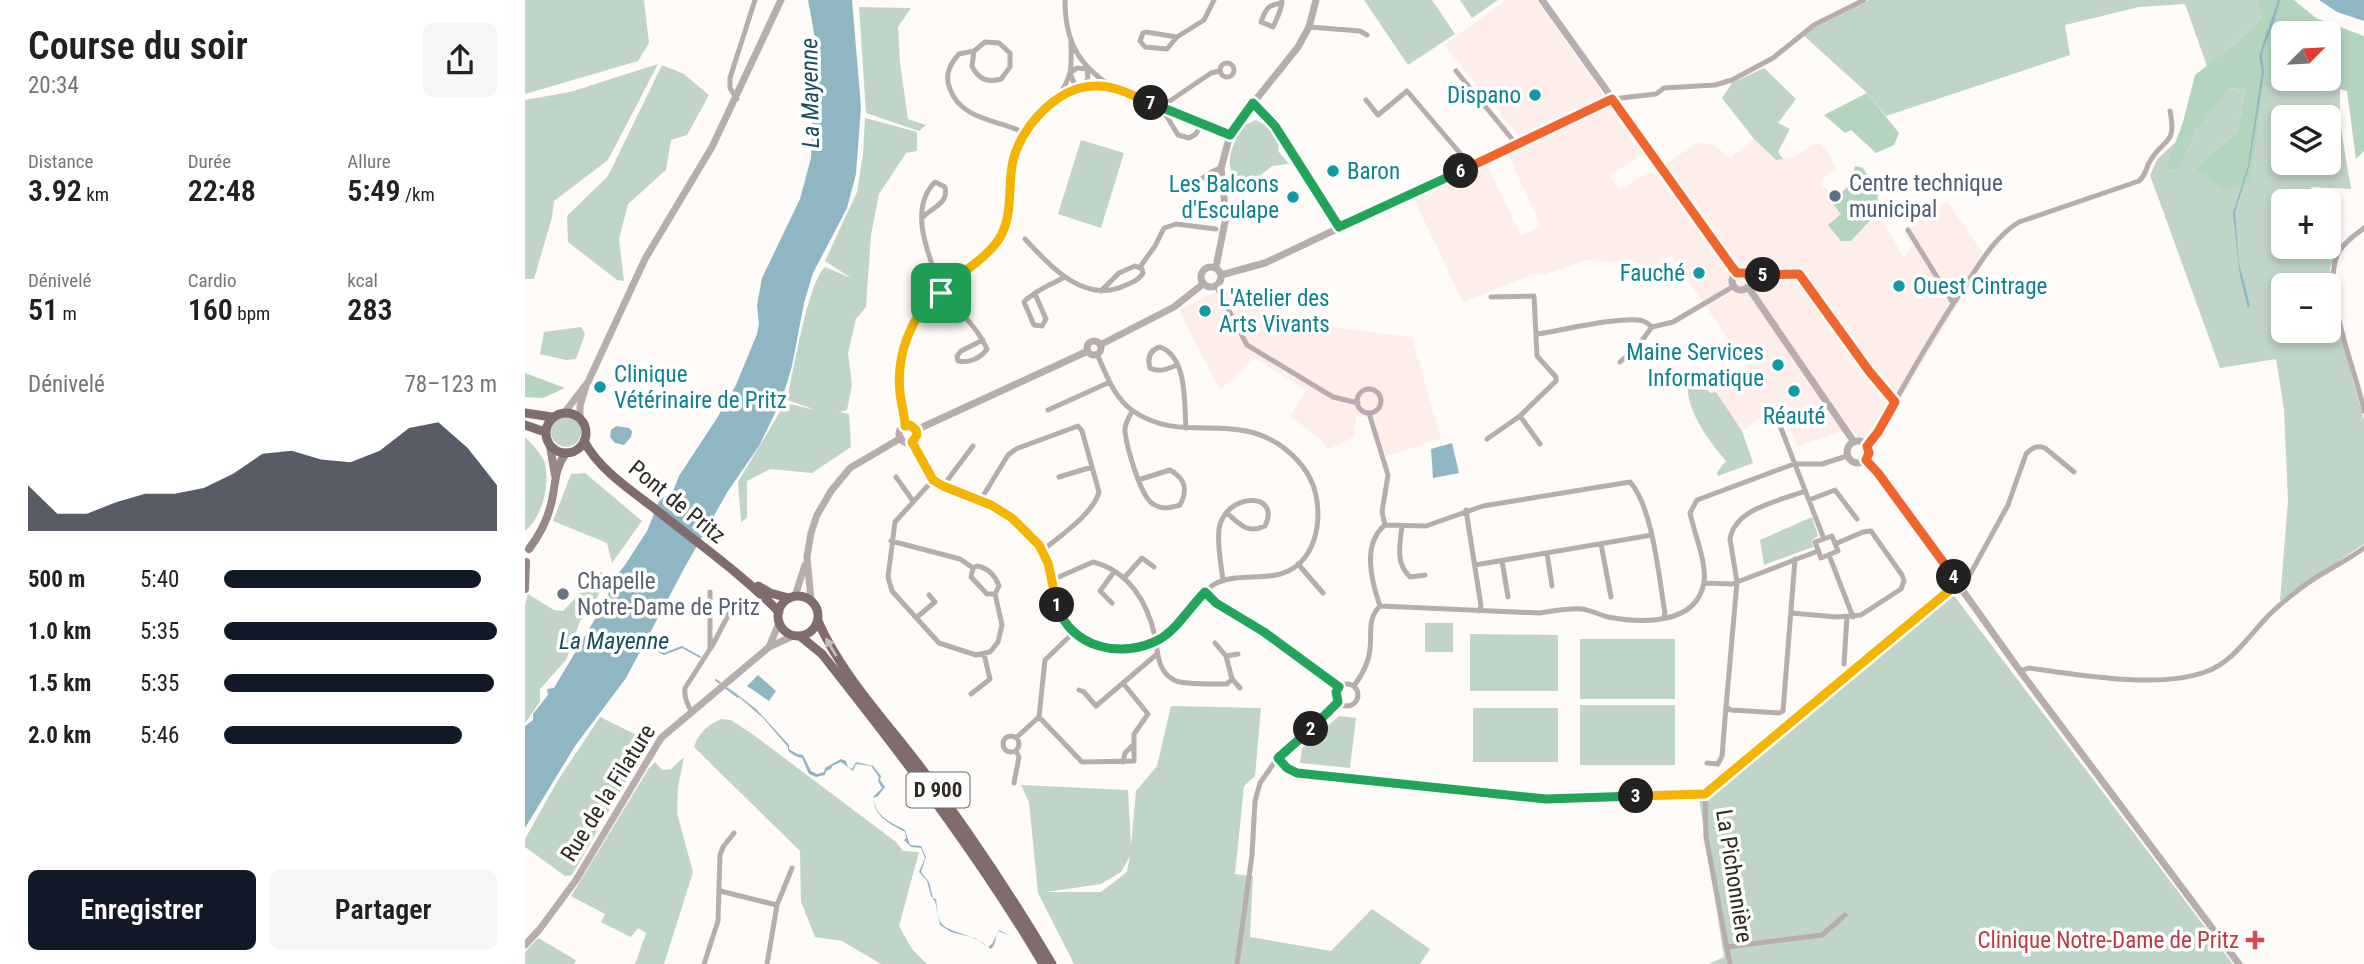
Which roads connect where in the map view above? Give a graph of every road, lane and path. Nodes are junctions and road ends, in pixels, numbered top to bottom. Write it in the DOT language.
graph roads {
  1 [pos="755,0"];
  2 [pos="781,0"];
  3 [pos="1065,0"];
  4 [pos="1214,0"];
  5 [pos="1316,0"];
  6 [pos="1542,0"];
  7 [pos="1864,0"];
  8 [pos="1282,1"];
  9 [pos="1308,27"];
  10 [pos="1367,35"];
  11 [pos="1177,37"];
  12 [pos="1071,40"];
  13 [pos="974,51"];
  14 [pos="1087,69"];
  15 [pos="1219,71"];
  16 [pos="1456,71"];
  17 [pos="1070,73"];
  18 [pos="1083,87"];
  19 [pos="1113,87"];
  20 [pos="737,99"];
  21 [pos="1612,99"];
  22 [pos="1366,100"];
  23 [pos="1054,102"];
  24 [pos="1253,103"];
  25 [pos="1161,107"];
  26 [pos="2170,111"];
  27 [pos="1177,114"];
  28 [pos="1201,124"];
  29 [pos="1173,128"];
  30 [pos="1024,133"];
  31 [pos="1230,135"];
  32 [pos="1517,145"];
  33 [pos="1471,166"];
  34 [pos="1221,168"];
  35 [pos="1181,189"];
  36 [pos="923,217"];
  37 [pos="1339,227"];
  38 [pos="2364,228"];
  39 [pos="1216,229"];
  40 [pos="1908,230"];
  41 [pos="1025,239"];
  42 [pos="1140,267"];
  43 [pos="1216,267"];
  44 [pos="1737,273"];
  45 [pos="1221,275"];
  46 [pos="1065,277"];
  47 [pos="1750,278"];
  48 [pos="938,281"];
  49 [pos="946,284"];
  50 [pos="1203,284"];
  51 [pos="1216,286"];
  52 [pos="1734,286"];
  53 [pos="1748,287"];
  54 [pos="1101,291"];
  55 [pos="939,292"];
  56 [pos="1035,294"];
  57 [pos="1491,297"];
  58 [pos="1953,303"];
  59 [pos="1652,327"];
  60 [pos="1538,334"];
  61 [pos="983,340"];
  62 [pos="1100,345"];
  63 [pos="1088,351"];
  64 [pos="1097,354"];
  65 [pos="1620,362"];
  66 [pos="1177,365"];
  67 [pos="588,382"];
  68 [pos="1110,382"];
  69 [pos="1895,402"];
  70 [pos="1358,403"];
  71 [pos="1048,410"];
  72 [pos="1768,410"];
  73 [pos="1132,411"];
  74 [pos="2364,411"];
  75 [pos="565,412"];
  76 [pos="525,413"];
  77 [pos="1369,413"];
  78 [pos="1520,416"];
  79 [pos="552,417"];
  80 [pos="580,418"];
  81 [pos="525,425"];
  82 [pos="905,426"];
  83 [pos="1186,428"];
  84 [pos="916,430"];
  85 [pos="545,432"];
  86 [pos="901,438"];
  87 [pos="1487,439"];
  88 [pos="584,441"];
  89 [pos="912,442"];
  90 [pos="1854,442"];
  91 [pos="1540,444"];
  92 [pos="550,446"];
  93 [pos="972,446"];
  94 [pos="1867,446"];
  95 [pos="569,452"];
  96 [pos="1847,456"];
  97 [pos="1866,460"];
  98 [pos="598,462"];
  99 [pos="1794,464"];
  100 [pos="1092,467"];
  101 [pos="2074,472"];
  102 [pos="896,477"];
  103 [pos="1059,477"];
  104 [pos="555,478"];
  105 [pos="933,480"];
  106 [pos="1138,480"];
  107 [pos="943,486"];
  108 [pos="1805,491"];
  109 [pos="1809,500"];
  110 [pos="913,501"];
  111 [pos="980,501"];
  112 [pos="1467,510"];
  113 [pos="1227,513"];
  114 [pos="1857,519"];
  115 [pos="1385,524"];
  116 [pos="1402,526"];
  117 [pos="1652,535"];
  118 [pos="1824,539"];
  119 [pos="891,541"];
  120 [pos="1601,544"];
  121 [pos="1835,544"];
  122 [pos="527,548"];
  123 [pos="2364,548"];
  124 [pos="1043,550"];
  125 [pos="1818,551"];
  126 [pos="1546,553"];
  127 [pos="1829,555"];
  128 [pos="807,557"];
  129 [pos="1795,559"];
  130 [pos="1502,561"];
  131 [pos="525,562"];
  132 [pos="1298,564"];
  133 [pos="1475,565"];
  134 [pos="1154,567"];
  135 [pos="974,568"];
  136 [pos="733,571"];
  137 [pos="1114,572"];
  138 [pos="1425,575"];
  139 [pos="1124,578"];
  140 [pos="1052,580"];
  141 [pos="1223,580"];
  142 [pos="1737,582"];
  143 [pos="1704,583"];
  144 [pos="1552,586"];
  145 [pos="1960,586"];
  146 [pos="525,588"];
  147 [pos="711,592"];
  148 [pos="1205,592"];
  149 [pos="1323,593"];
  150 [pos="995,594"];
  151 [pos="929,595"];
  152 [pos="792,597"];
  153 [pos="1508,597"];
  154 [pos="1611,597"];
  155 [pos="811,600"];
  156 [pos="1112,603"];
  157 [pos="1380,606"];
  158 [pos="732,608"];
  159 [pos="779,611"];
  160 [pos="1479,611"];
  161 [pos="1791,613"];
  162 [pos="1850,617"];
  163 [pos="916,618"];
  164 [pos="1663,618"];
  165 [pos="818,621"];
  166 [pos="779,623"];
  167 [pos="1074,632"];
  168 [pos="796,636"];
  169 [pos="1156,641"];
  170 [pos="1215,643"];
  171 [pos="769,648"];
  172 [pos="711,649"];
  173 [pos="983,654"];
  174 [pos="1157,654"];
  175 [pos="1238,654"];
  176 [pos="1226,656"];
  177 [pos="1844,664"];
  178 [pos="2020,671"];
  179 [pos="1232,679"];
  180 [pos="1123,683"];
  181 [pos="1354,686"];
  182 [pos="1339,687"];
  183 [pos="1240,688"];
  184 [pos="1079,690"];
  185 [pos="971,694"];
  186 [pos="1338,702"];
  187 [pos="1096,706"];
  188 [pos="1726,707"];
  189 [pos="691,711"];
  190 [pos="1095,714"];
  191 [pos="1039,717"];
  192 [pos="1016,738"];
  193 [pos="1134,744"];
  194 [pos="1016,751"];
  195 [pos="1278,758"];
  196 [pos="1123,762"];
  197 [pos="1706,763"];
  198 [pos="1014,783"];
  199 [pos="1705,794"];
  200 [pos="734,832"];
  201 [pos="792,868"];
  202 [pos="720,891"];
  203 [pos="778,905"];
  204 [pos="1845,915"];
  205 [pos="525,945"];
  206 [pos="1727,947"];
  207 [pos="704,964"];
  208 [pos="767,964"];
  209 [pos="1043,964"];
  210 [pos="1052,964"];
  211 [pos="1237,964"];
  212 [pos="1730,964"];
  213 [pos="2239,964"];
  1 -- 20 [label="street"];
  2 -- 20 [label="street"];
  3 -- 12 [label="street"];
  4 -- 11 [label="street"];
  5 -- 9 [label="street"];
  6 -- 21 [label="street"];
  7 -- 21 [label="street"];
  8 -- 8 [label="street"];
  9 -- 10 [label="street"];
  9 -- 24 [label="street"];
  11 -- 11 [label="street"];
  12 -- 14 [label="street"];
  12 -- 17 [label="street"];
  13 -- 13 [label="street"];
  13 -- 30 [label="street"];
  14 -- 17 [label="street"];
  14 -- 18 [label="street"];
  14 -- 19 [label="street"];
  15 -- 25 [label="street"];
  16 -- 32 [label="street"];
  17 -- 18 [label="street"];
  17 -- 23 [label="street"];
  18 -- 19 [label="street"];
  18 -- 23 [label="street"];
  19 -- 25 [label="street"];
  20 -- 67 [label="street"];
  21 -- 32 [label="street"];
  21 -- 44 [label="street"];
  22 -- 33 [label="street"];
  23 -- 30 [label="street"];
  24 -- 31 [label="street"];
  24 -- 37 [label="street"];
  25 -- 27 [label="street"];
  25 -- 29 [label="street"];
  26 -- 58 [label="street"];
  27 -- 28 [label="street"];
  27 -- 29 [label="street"];
  28 -- 29 [label="street"];
  28 -- 31 [label="street"];
  30 -- 49 [label="street"];
  31 -- 34 [label="street"];
  32 -- 33 [label="street"];
  33 -- 37 [label="street"];
  34 -- 35 [label="street"];
  34 -- 43 [label="street"];
  36 -- 36 [label="street"];
  36 -- 48 [label="street"];
  37 -- 45 [label="street"];
  38 -- 74 [label="street"];
  39 -- 42 [label="street"];
  40 -- 58 [label="street"];
  41 -- 46 [label="street"];
  42 -- 54 [label="street"];
  42 -- 54 [label="street"];
  43 -- 45 [label="street"];
  43 -- 50 [label="street"];
  44 -- 47 [label="street"];
  44 -- 52 [label="street"];
  45 -- 51 [label="street"];
  46 -- 54 [label="street"];
  46 -- 56 [label="street"];
  47 -- 53 [label="street"];
  47 -- 69 [label="street"];
  48 -- 49 [label="street"];
  48 -- 55 [label="street"];
  49 -- 55 [label="street"];
  50 -- 51 [label="street"];
  50 -- 62 [label="street"];
  51 -- 70 [label="street"];
  52 -- 53 [label="street"];
  52 -- 59 [label="street"];
  53 -- 90 [label="street"];
  55 -- 61 [label="street"];
  55 -- 82 [label="street"];
  56 -- 56 [label="street"];
  57 -- 60 [label="street"];
  58 -- 69 [label="street"];
  59 -- 60 [label="street"];
  59 -- 65 [label="street"];
  60 -- 78 [label="street"];
  61 -- 61 [label="street"];
  62 -- 63 [label="street"];
  62 -- 64 [label="street"];
  63 -- 64 [label="street"];
  63 -- 84 [label="street"];
  64 -- 68 [label="street"];
  66 -- 66 [label="street"];
  66 -- 83 [label="street"];
  67 -- 75 [label="street"];
  67 -- 80 [label="street"];
  68 -- 71 [label="street"];
  68 -- 73 [label="street"];
  69 -- 94 [label="street"];
  70 -- 77 [label="street"];
  70 -- 77 [label="street"];
  72 -- 99 [label="street"];
  73 -- 83 [label="street"];
  73 -- 106 [label="street"];
  75 -- 79 [label="main road"];
  75 -- 80 [label="main road"];
  76 -- 79 [label="main road"];
  77 -- 115 [label="street"];
  78 -- 87 [label="street"];
  78 -- 91 [label="street"];
  79 -- 85 [label="main road"];
  80 -- 88 [label="main road"];
  81 -- 85 [label="main road"];
  82 -- 84 [label="street"];
  82 -- 86 [label="street"];
  83 -- 132 [label="street"];
  84 -- 89 [label="street"];
  85 -- 92 [label="main road"];
  86 -- 89 [label="street"];
  86 -- 128 [label="street"];
  88 -- 95 [label="main road"];
  88 -- 98 [label="main road, Pont de Pritz"];
  89 -- 105 [label="street"];
  90 -- 94 [label="street"];
  90 -- 96 [label="street"];
  92 -- 95 [label="main road"];
  92 -- 104 [label="main road"];
  93 -- 107 [label="street"];
  94 -- 97 [label="street"];
  95 -- 98 [label="main road, Pont de Pritz"];
  95 -- 104 [label="main road"];
  96 -- 97 [label="street"];
  96 -- 99 [label="street"];
  97 -- 145 [label="street"];
  98 -- 136 [label="main road, Pont de Pritz"];
  99 -- 108 [label="street"];
  99 -- 143 [label="street"];
  100 -- 103 [label="street"];
  100 -- 111 [label="street"];
  100 -- 124 [label="street"];
  101 -- 145 [label="street"];
  102 -- 110 [label="street"];
  104 -- 122 [label="main road"];
  105 -- 107 [label="street"];
  105 -- 110 [label="street"];
  106 -- 106 [label="street"];
  107 -- 111 [label="street"];
  108 -- 109 [label="street"];
  108 -- 142 [label="street"];
  109 -- 114 [label="street"];
  109 -- 118 [label="street"];
  110 -- 119 [label="street"];
  111 -- 124 [label="street"];
  112 -- 116 [label="street"];
  112 -- 117 [label="street"];
  112 -- 133 [label="street"];
  113 -- 113 [label="street"];
  113 -- 141 [label="street"];
  115 -- 116 [label="street"];
  115 -- 157 [label="street"];
  116 -- 138 [label="street"];
  117 -- 120 [label="street"];
  117 -- 164 [label="street"];
  118 -- 121 [label="street"];
  118 -- 125 [label="street"];
  119 -- 135 [label="street"];
  119 -- 163 [label="street"];
  120 -- 126 [label="street"];
  120 -- 154 [label="street"];
  121 -- 127 [label="street"];
  121 -- 162 [label="street"];
  122 -- 131 [label="main road"];
  123 -- 178 [label="street"];
  124 -- 140 [label="street"];
  125 -- 127 [label="street"];
  125 -- 129 [label="street"];
  126 -- 130 [label="street"];
  126 -- 144 [label="street"];
  127 -- 162 [label="street"];
  128 -- 152 [label="street"];
  128 -- 155 [label="street"];
  129 -- 142 [label="street"];
  129 -- 161 [label="street"];
  130 -- 133 [label="street"];
  130 -- 153 [label="street"];
  131 -- 146 [label="main road"];
  132 -- 141 [label="street"];
  132 -- 149 [label="street"];
  133 -- 160 [label="street"];
  134 -- 139 [label="street"];
  135 -- 150 [label="street"];
  135 -- 150 [label="street"];
  136 -- 152 [label="main road, Pont de Pritz"];
  136 -- 159 [label="main road, Pont de Pritz"];
  137 -- 139 [label="street"];
  137 -- 140 [label="street"];
  137 -- 156 [label="street"];
  139 -- 169 [label="street"];
  140 -- 167 [label="street"];
  141 -- 148 [label="street"];
  142 -- 143 [label="street"];
  142 -- 188 [label="street"];
  143 -- 164 [label="street"];
  145 -- 178 [label="street"];
  145 -- 199 [label="street"];
  147 -- 172 [label="street"];
  148 -- 169 [label="street"];
  148 -- 182 [label="street"];
  150 -- 173 [label="street"];
  151 -- 163 [label="street"];
  152 -- 155 [label="main road"];
  152 -- 159 [label="main road"];
  155 -- 165 [label="main road"];
  157 -- 160 [label="street"];
  157 -- 181 [label="street"];
  158 -- 172 [label="street"];
  159 -- 166 [label="main road"];
  160 -- 164 [label="street"];
  161 -- 162 [label="street"];
  161 -- 188 [label="street"];
  162 -- 177 [label="street"];
  163 -- 173 [label="street"];
  165 -- 168 [label="main road"];
  210 -- 165 [label="main road, D 900, one-way"];
  166 -- 168 [label="main road"];
  166 -- 171 [label="street, Rue de la Filature"];
  167 -- 169 [label="street"];
  167 -- 191 [label="street"];
  168 -- 171 [label="street, Rue de la Filature"];
  168 -- 209 [label="main road, D 900"];
  169 -- 174 [label="street"];
  170 -- 176 [label="street"];
  171 -- 189 [label="street, Rue de la Filature"];
  172 -- 189 [label="street"];
  173 -- 185 [label="street"];
  174 -- 179 [label="street"];
  174 -- 180 [label="street"];
  175 -- 176 [label="street"];
  176 -- 179 [label="street"];
  178 -- 213 [label="street"];
  179 -- 183 [label="street"];
  180 -- 187 [label="street"];
  180 -- 193 [label="street"];
  181 -- 182 [label="street"];
  181 -- 186 [label="street"];
  182 -- 186 [label="street"];
  184 -- 187 [label="street"];
  186 -- 195 [label="street"];
  187 -- 190 [label="street"];
  188 -- 197 [label="street"];
  189 -- 205 [label="street, Rue de la Filature"];
  191 -- 192 [label="street"];
  191 -- 196 [label="street"];
  192 -- 194 [label="street"];
  192 -- 194 [label="street"];
  193 -- 196 [label="street"];
  193 -- 196 [label="street"];
  194 -- 198 [label="street"];
  195 -- 199 [label="street"];
  195 -- 211 [label="street"];
  199 -- 206 [label="street, La Pichonnière"];
  200 -- 202 [label="street"];
  201 -- 203 [label="street"];
  202 -- 203 [label="street"];
  202 -- 207 [label="street"];
  203 -- 208 [label="street"];
  204 -- 206 [label="street"];
  206 -- 212 [label="street, La Pichonnière"];
}
